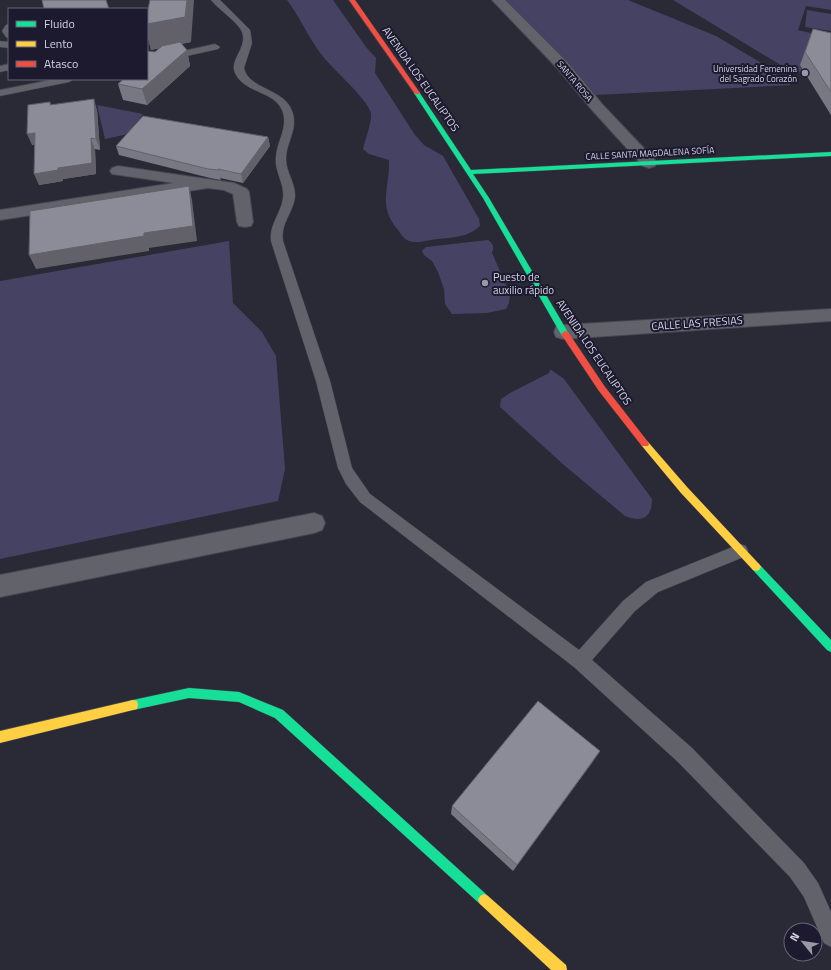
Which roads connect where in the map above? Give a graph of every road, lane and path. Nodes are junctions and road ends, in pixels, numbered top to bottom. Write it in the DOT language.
graph roads {
  1 [pos="215,0"];
  2 [pos="352,0"];
  3 [pos="498,0"];
  4 [pos="215,47"];
  5 [pos="148,62"];
  6 [pos="64,80"];
  7 [pos="0,93"];
  8 [pos="831,154"];
  9 [pos="649,163"];
  10 [pos="118,171"];
  11 [pos="470,172"];
  12 [pos="209,183"];
  13 [pos="0,215"];
  14 [pos="245,222"];
  15 [pos="831,314"];
  16 [pos="563,332"];
  17 [pos="314,523"];
  18 [pos="740,551"];
  19 [pos="0,586"];
  20 [pos="831,647"];
  21 [pos="580,661"];
  22 [pos="0,737"];
  23 [pos="831,936"];
  24 [pos="561,970"];
  1 -- 21 [label="lane"];
  2 -- 11 [label="street, AVENIDA LOS EUCALIPTOS"];
  3 -- 9 [label="street, SANTA ROSA"];
  4 -- 5 [label="lane"];
  6 -- 7 [label="lane"];
  8 -- 9 [label="street, CALLE SANTA MAGDALENA SOFÍA"];
  9 -- 11 [label="street, CALLE SANTA MAGDALENA SOFÍA"];
  10 -- 12 [label="street"];
  11 -- 16 [label="street, AVENIDA LOS EUCALIPTOS"];
  12 -- 13 [label="street"];
  12 -- 14 [label="street"];
  15 -- 16 [label="street, CALLE LAS FRESIAS"];
  16 -- 18 [label="street, AVENIDA LOS EUCALIPTOS"];
  17 -- 19 [label="street"];
  18 -- 20 [label="street, AVENIDA LOS EUCALIPTOS"];
  18 -- 21 [label="lane"];
  21 -- 23 [label="lane"];
  22 -- 24 [label="street"];
}
